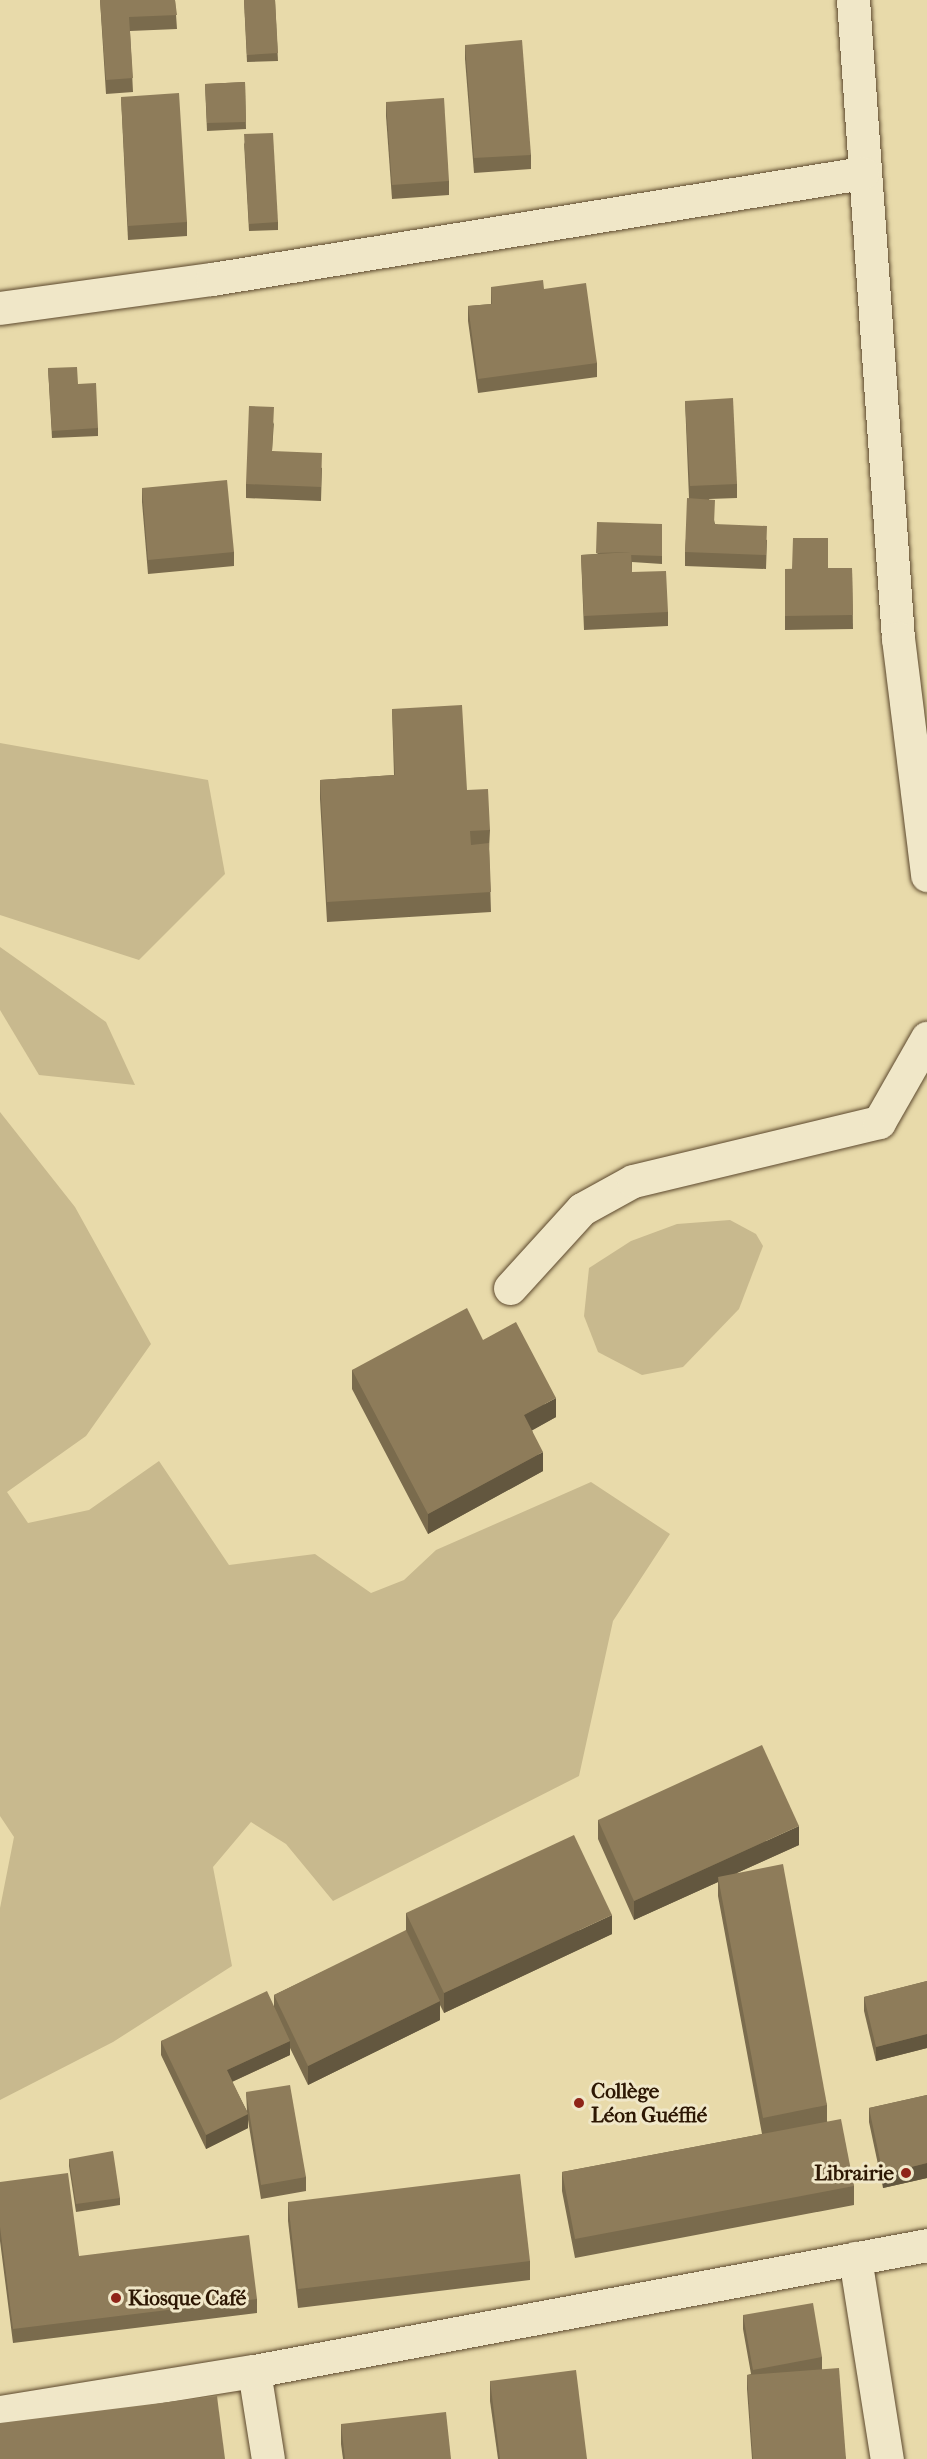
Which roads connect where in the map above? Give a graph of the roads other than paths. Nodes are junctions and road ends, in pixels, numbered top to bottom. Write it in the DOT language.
graph roads {
  1 [pos="853,0"];
  2 [pos="862,173"];
  3 [pos="0,308"];
  4 [pos="927,874"];
  5 [pos="927,1038"];
  6 [pos="510,1288"];
  7 [pos="927,2246"];
  8 [pos="855,2259"];
  9 [pos="254,2371"];
  10 [pos="0,2412"];
  11 [pos="268,2459"];
  12 [pos="887,2459"];
  1 -- 2 [label="street"];
  2 -- 3 [label="street"];
  2 -- 4 [label="street"];
  5 -- 6 [label="street"];
  7 -- 8 [label="street"];
  8 -- 9 [label="street"];
  8 -- 12 [label="street"];
  9 -- 10 [label="street"];
  9 -- 11 [label="street"];
}
